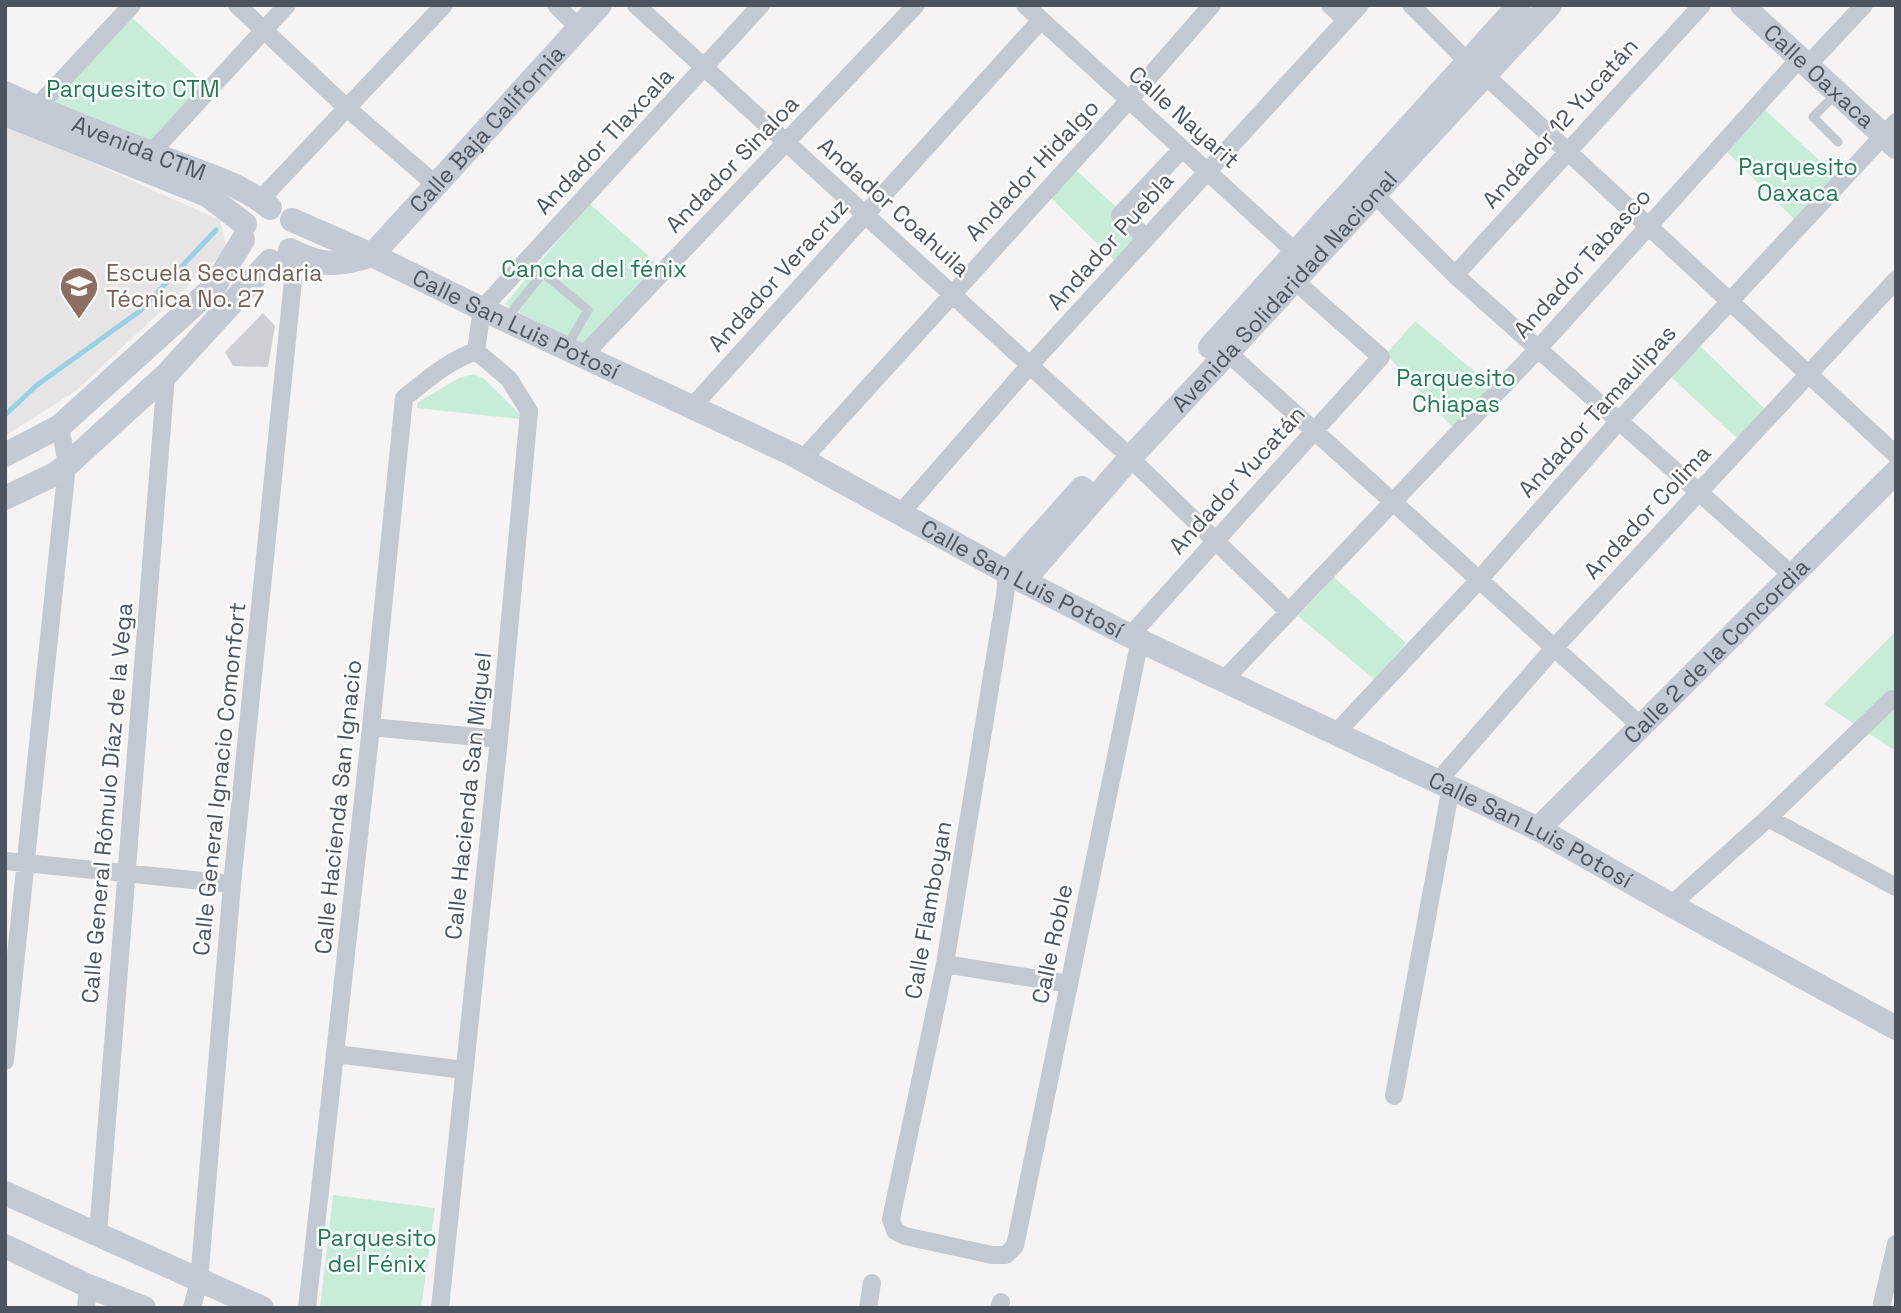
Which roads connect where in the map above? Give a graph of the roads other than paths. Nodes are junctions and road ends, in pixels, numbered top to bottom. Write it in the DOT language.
graph roads {
  1 [pos="132,5"];
  2 [pos="237,5"];
  3 [pos="288,5"];
  4 [pos="444,5"];
  5 [pos="556,5"];
  6 [pos="600,5"];
  7 [pos="636,5"];
  8 [pos="761,5"];
  9 [pos="916,5"];
  10 [pos="1025,5"];
  11 [pos="1212,5"];
  12 [pos="1330,5"];
  13 [pos="1360,5"];
  14 [pos="1411,5"];
  15 [pos="1519,5"];
  16 [pos="1550,5"];
  17 [pos="1702,5"];
  18 [pos="1742,5"];
  19 [pos="1864,5"];
  20 [pos="1041,20"];
  21 [pos="1346,20"];
  22 [pos="579,28"];
  23 [pos="265,30"];
  24 [pos="1803,62"];
  25 [pos="705,68"];
  26 [pos="1476,69"];
  27 [pos="5,93"];
  28 [pos="1837,93"];
  29 [pos="1129,100"];
  30 [pos="36,108"];
  31 [pos="348,109"];
  32 [pos="5,114"];
  33 [pos="1891,135"];
  34 [pos="786,142"];
  35 [pos="1838,142"];
  36 [pos="1182,149"];
  37 [pos="1567,151"];
  38 [pos="151,153"];
  39 [pos="1207,171"];
  40 [pos="436,185"];
  41 [pos="1375,195"];
  42 [pos="265,204"];
  43 [pos="865,215"];
  44 [pos="292,220"];
  45 [pos="1648,226"];
  46 [pos="244,232"];
  47 [pos="1147,238"];
  48 [pos="372,255"];
  49 [pos="282,256"];
  50 [pos="1296,267"];
  51 [pos="1455,275"];
  52 [pos="1896,280"];
  53 [pos="952,293"];
  54 [pos="1729,301"];
  55 [pos="482,309"];
  56 [pos="505,320"];
  57 [pos="1538,349"];
  58 [pos="476,351"];
  59 [pos="574,352"];
  60 [pos="1228,353"];
  61 [pos="1381,357"];
  62 [pos="1030,365"];
  63 [pos="1809,374"];
  64 [pos="166,375"];
  65 [pos="692,407"];
  66 [pos="1618,422"];
  67 [pos="60,426"];
  68 [pos="1314,430"];
  69 [pos="1124,452"];
  70 [pos="5,455"];
  71 [pos="1896,455"];
  72 [pos="802,460"];
  73 [pos="67,465"];
  74 [pos="1896,472"];
  75 [pos="1699,493"];
  76 [pos="5,498"];
  77 [pos="1393,503"];
  78 [pos="901,514"];
  79 [pos="1215,541"];
  80 [pos="1792,575"];
  81 [pos="1478,581"];
  82 [pos="1012,583"];
  83 [pos="1289,612"];
  84 [pos="1135,638"];
  85 [pos="1555,647"];
  86 [pos="1224,680"];
  87 [pos="1892,699"];
  88 [pos="1641,726"];
  89 [pos="371,727"];
  90 [pos="1336,733"];
  91 [pos="499,739"];
  92 [pos="1444,784"];
  93 [pos="1768,818"];
  94 [pos="1538,829"];
  95 [pos="5,861"];
  96 [pos="26,865"];
  97 [pos="126,872"];
  98 [pos="232,884"];
  99 [pos="1896,887"];
  100 [pos="1671,905"];
  101 [pos="945,964"];
  102 [pos="1069,984"];
  103 [pos="1896,1028"];
  104 [pos="336,1054"];
  105 [pos="5,1061"];
  106 [pos="464,1070"];
  107 [pos="1394,1096"];
  108 [pos="5,1193"];
  109 [pos="98,1234"];
  110 [pos="1896,1244"];
  111 [pos="5,1246"];
  112 [pos="1006,1255"];
  113 [pos="199,1281"];
  114 [pos="872,1283"];
  115 [pos="87,1297"];
  116 [pos="144,1308"];
  117 [pos="192,1308"];
  118 [pos="262,1308"];
  119 [pos="307,1308"];
  120 [pos="440,1308"];
  121 [pos="868,1308"];
  122 [pos="1881,1308"];
  1 -- 30 [label="street"];
  2 -- 23 [label="street"];
  3 -- 23 [label="street"];
  4 -- 31 [label="street"];
  5 -- 22 [label="street"];
  6 -- 22 [label="main road, Calle Baja California"];
  7 -- 25 [label="street, Andador Coahuila"];
  8 -- 25 [label="street, Andador Tlaxcala"];
  9 -- 34 [label="street, Andador Sinaloa"];
  10 -- 20 [label="street, Calle Nayarit"];
  11 -- 29 [label="street, Andador Hidalgo"];
  12 -- 21 [label="street"];
  13 -- 21 [label="street, Andador Puebla"];
  14 -- 26 [label="street"];
  15 -- 26 [label="main road, Avenida Solidaridad Nacional"];
  16 -- 26 [label="main road, Avenida Solidaridad Nacional"];
  17 -- 37 [label="street, Andador 12 Yucatán"];
  18 -- 24 [label="main road, Calle Oaxaca"];
  19 -- 24 [label="street, Andador Tabasco"];
  20 -- 29 [label="street, Calle Nayarit"];
  20 -- 43 [label="street, Andador Veracruz"];
  21 -- 39 [label="street, Andador Puebla"];
  22 -- 40 [label="main road, Calle Baja California"];
  23 -- 31 [label="street"];
  23 -- 38 [label="street"];
  24 -- 28 [label="main road, Calle Oaxaca"];
  24 -- 45 [label="street, Andador Tabasco"];
  25 -- 34 [label="street, Andador Coahuila"];
  25 -- 55 [label="street, Andador Tlaxcala"];
  26 -- 37 [label="street"];
  26 -- 41 [label="main road, Avenida Solidaridad Nacional"];
  26 -- 50 [label="main road, Avenida Solidaridad Nacional"];
  27 -- 30 [label="main road, Avenida CTM"];
  28 -- 33 [label="main road, Calle Oaxaca"];
  28 -- 35 [label="lane"];
  29 -- 36 [label="street, Calle Nayarit"];
  29 -- 53 [label="street, Andador Hidalgo"];
  30 -- 38 [label="main road, Avenida CTM"];
  31 -- 40 [label="street"];
  31 -- 42 [label="street"];
  32 -- 46 [label="main road, Avenida CTM"];
  33 -- 54 [label="street, Andador Tamaulipas"];
  34 -- 43 [label="street, Andador Coahuila"];
  34 -- 59 [label="street, Andador Sinaloa"];
  36 -- 39 [label="street, Calle Nayarit"];
  36 -- 47 [label="street"];
  37 -- 45 [label="street"];
  37 -- 51 [label="street, Andador 12 Yucatán"];
  38 -- 42 [label="main road, Avenida CTM"];
  39 -- 47 [label="street, Andador Puebla"];
  39 -- 50 [label="street, Calle Nayarit"];
  40 -- 48 [label="main road, Calle Baja California"];
  41 -- 50 [label="main road, Avenida Solidaridad Nacional"];
  41 -- 51 [label="street"];
  42 -- 44 [label="main road"];
  42 -- 46 [label="main road"];
  43 -- 53 [label="street, Andador Coahuila"];
  43 -- 65 [label="street, Andador Veracruz"];
  44 -- 48 [label="main road, Calle San Luis Potosí"];
  44 -- 49 [label="main road"];
  45 -- 54 [label="street"];
  45 -- 57 [label="street, Andador Tabasco"];
  46 -- 49 [label="main road"];
  46 -- 67 [label="main road"];
  47 -- 62 [label="street, Andador Puebla"];
  48 -- 49 [label="main road"];
  48 -- 55 [label="main road, Calle San Luis Potosí"];
  49 -- 64 [label="main road"];
  49 -- 98 [label="street, Calle General Ignacio Comonfort"];
  50 -- 60 [label="main road, Avenida Solidaridad Nacional"];
  50 -- 61 [label="street, Calle Nayarit"];
  50 -- 69 [label="main road, Avenida Solidaridad Nacional"];
  51 -- 57 [label="street"];
  52 -- 63 [label="street, Andador Colima"];
  53 -- 62 [label="street, Andador Coahuila"];
  53 -- 72 [label="street, Andador Hidalgo"];
  54 -- 63 [label="street"];
  54 -- 66 [label="street, Andador Tamaulipas"];
  55 -- 56 [label="main road, Calle San Luis Potosí"];
  55 -- 58 [label="street"];
  56 -- 59 [label="main road, Calle San Luis Potosí"];
  56 -- 59 [label="lane"];
  57 -- 66 [label="street"];
  57 -- 77 [label="street, Andador Tabasco"];
  58 -- 89 [label="street, Calle Hacienda San Ignacio"];
  58 -- 91 [label="street, Calle Hacienda San Miguel"];
  59 -- 65 [label="main road, Calle San Luis Potosí"];
  60 -- 68 [label="street"];
  60 -- 69 [label="main road, Avenida Solidaridad Nacional"];
  61 -- 68 [label="street, Andador Yucatán"];
  62 -- 69 [label="street, Andador Coahuila"];
  62 -- 78 [label="street, Andador Puebla"];
  63 -- 71 [label="street"];
  63 -- 75 [label="street, Andador Colima"];
  64 -- 73 [label="main road"];
  64 -- 97 [label="street, Calle General Rómulo Díaz de la Vega"];
  65 -- 72 [label="main road, Calle San Luis Potosí"];
  66 -- 75 [label="street"];
  66 -- 81 [label="street, Andador Tamaulipas"];
  67 -- 70 [label="main road"];
  67 -- 73 [label="street"];
  68 -- 77 [label="street"];
  68 -- 79 [label="street, Andador Yucatán"];
  69 -- 79 [label="street, Andador Coahuila"];
  69 -- 82 [label="main road, Avenida Solidaridad Nacional"];
  72 -- 78 [label="main road, Calle San Luis Potosí"];
  73 -- 76 [label="main road"];
  73 -- 96 [label="street"];
  74 -- 80 [label="main road, Calle 2 de la Concordia"];
  75 -- 80 [label="street"];
  75 -- 85 [label="street, Andador Colima"];
  77 -- 81 [label="street"];
  77 -- 83 [label="street, Andador Tabasco"];
  78 -- 82 [label="main road, Calle San Luis Potosí"];
  79 -- 83 [label="street, Andador Coahuila"];
  79 -- 84 [label="street, Andador Yucatán"];
  80 -- 88 [label="main road, Calle 2 de la Concordia"];
  81 -- 85 [label="street"];
  81 -- 90 [label="street, Andador Tamaulipas"];
  82 -- 84 [label="main road, Calle San Luis Potosí"];
  82 -- 101 [label="street, Calle Flamboyan"];
  83 -- 86 [label="street, Andador Tabasco"];
  84 -- 86 [label="main road, Calle San Luis Potosí"];
  84 -- 102 [label="street, Calle Roble"];
  85 -- 88 [label="street"];
  85 -- 92 [label="street, Andador Colima"];
  86 -- 90 [label="main road, Calle San Luis Potosí"];
  87 -- 93 [label="street"];
  88 -- 94 [label="main road, Calle 2 de la Concordia"];
  89 -- 91 [label="street"];
  89 -- 104 [label="street, Calle Hacienda San Ignacio"];
  90 -- 92 [label="main road, Calle San Luis Potosí"];
  91 -- 106 [label="street, Calle Hacienda San Miguel"];
  92 -- 94 [label="main road, Calle San Luis Potosí"];
  92 -- 107 [label="street"];
  93 -- 99 [label="street"];
  93 -- 100 [label="street"];
  94 -- 100 [label="main road, Calle San Luis Potosí"];
  95 -- 96 [label="street"];
  96 -- 97 [label="street"];
  96 -- 105 [label="street"];
  97 -- 98 [label="street"];
  97 -- 109 [label="street, Calle General Rómulo Díaz de la Vega"];
  98 -- 113 [label="street, Calle General Ignacio Comonfort"];
  100 -- 103 [label="main road, Calle San Luis Potosí"];
  101 -- 102 [label="street"];
  101 -- 112 [label="street, Calle Flamboyan"];
  102 -- 112 [label="street, Calle Roble"];
  104 -- 106 [label="street"];
  104 -- 119 [label="street, Calle Hacienda San Ignacio"];
  106 -- 120 [label="street, Calle Hacienda San Miguel"];
  108 -- 109 [label="main road"];
  109 -- 113 [label="main road"];
  110 -- 122 [label="street"];
  111 -- 115 [label="main road"];
  113 -- 117 [label="street, Calle General Ignacio Comonfort"];
  113 -- 118 [label="main road"];
  114 -- 121 [label="street"];
  115 -- 116 [label="main road"];
}
